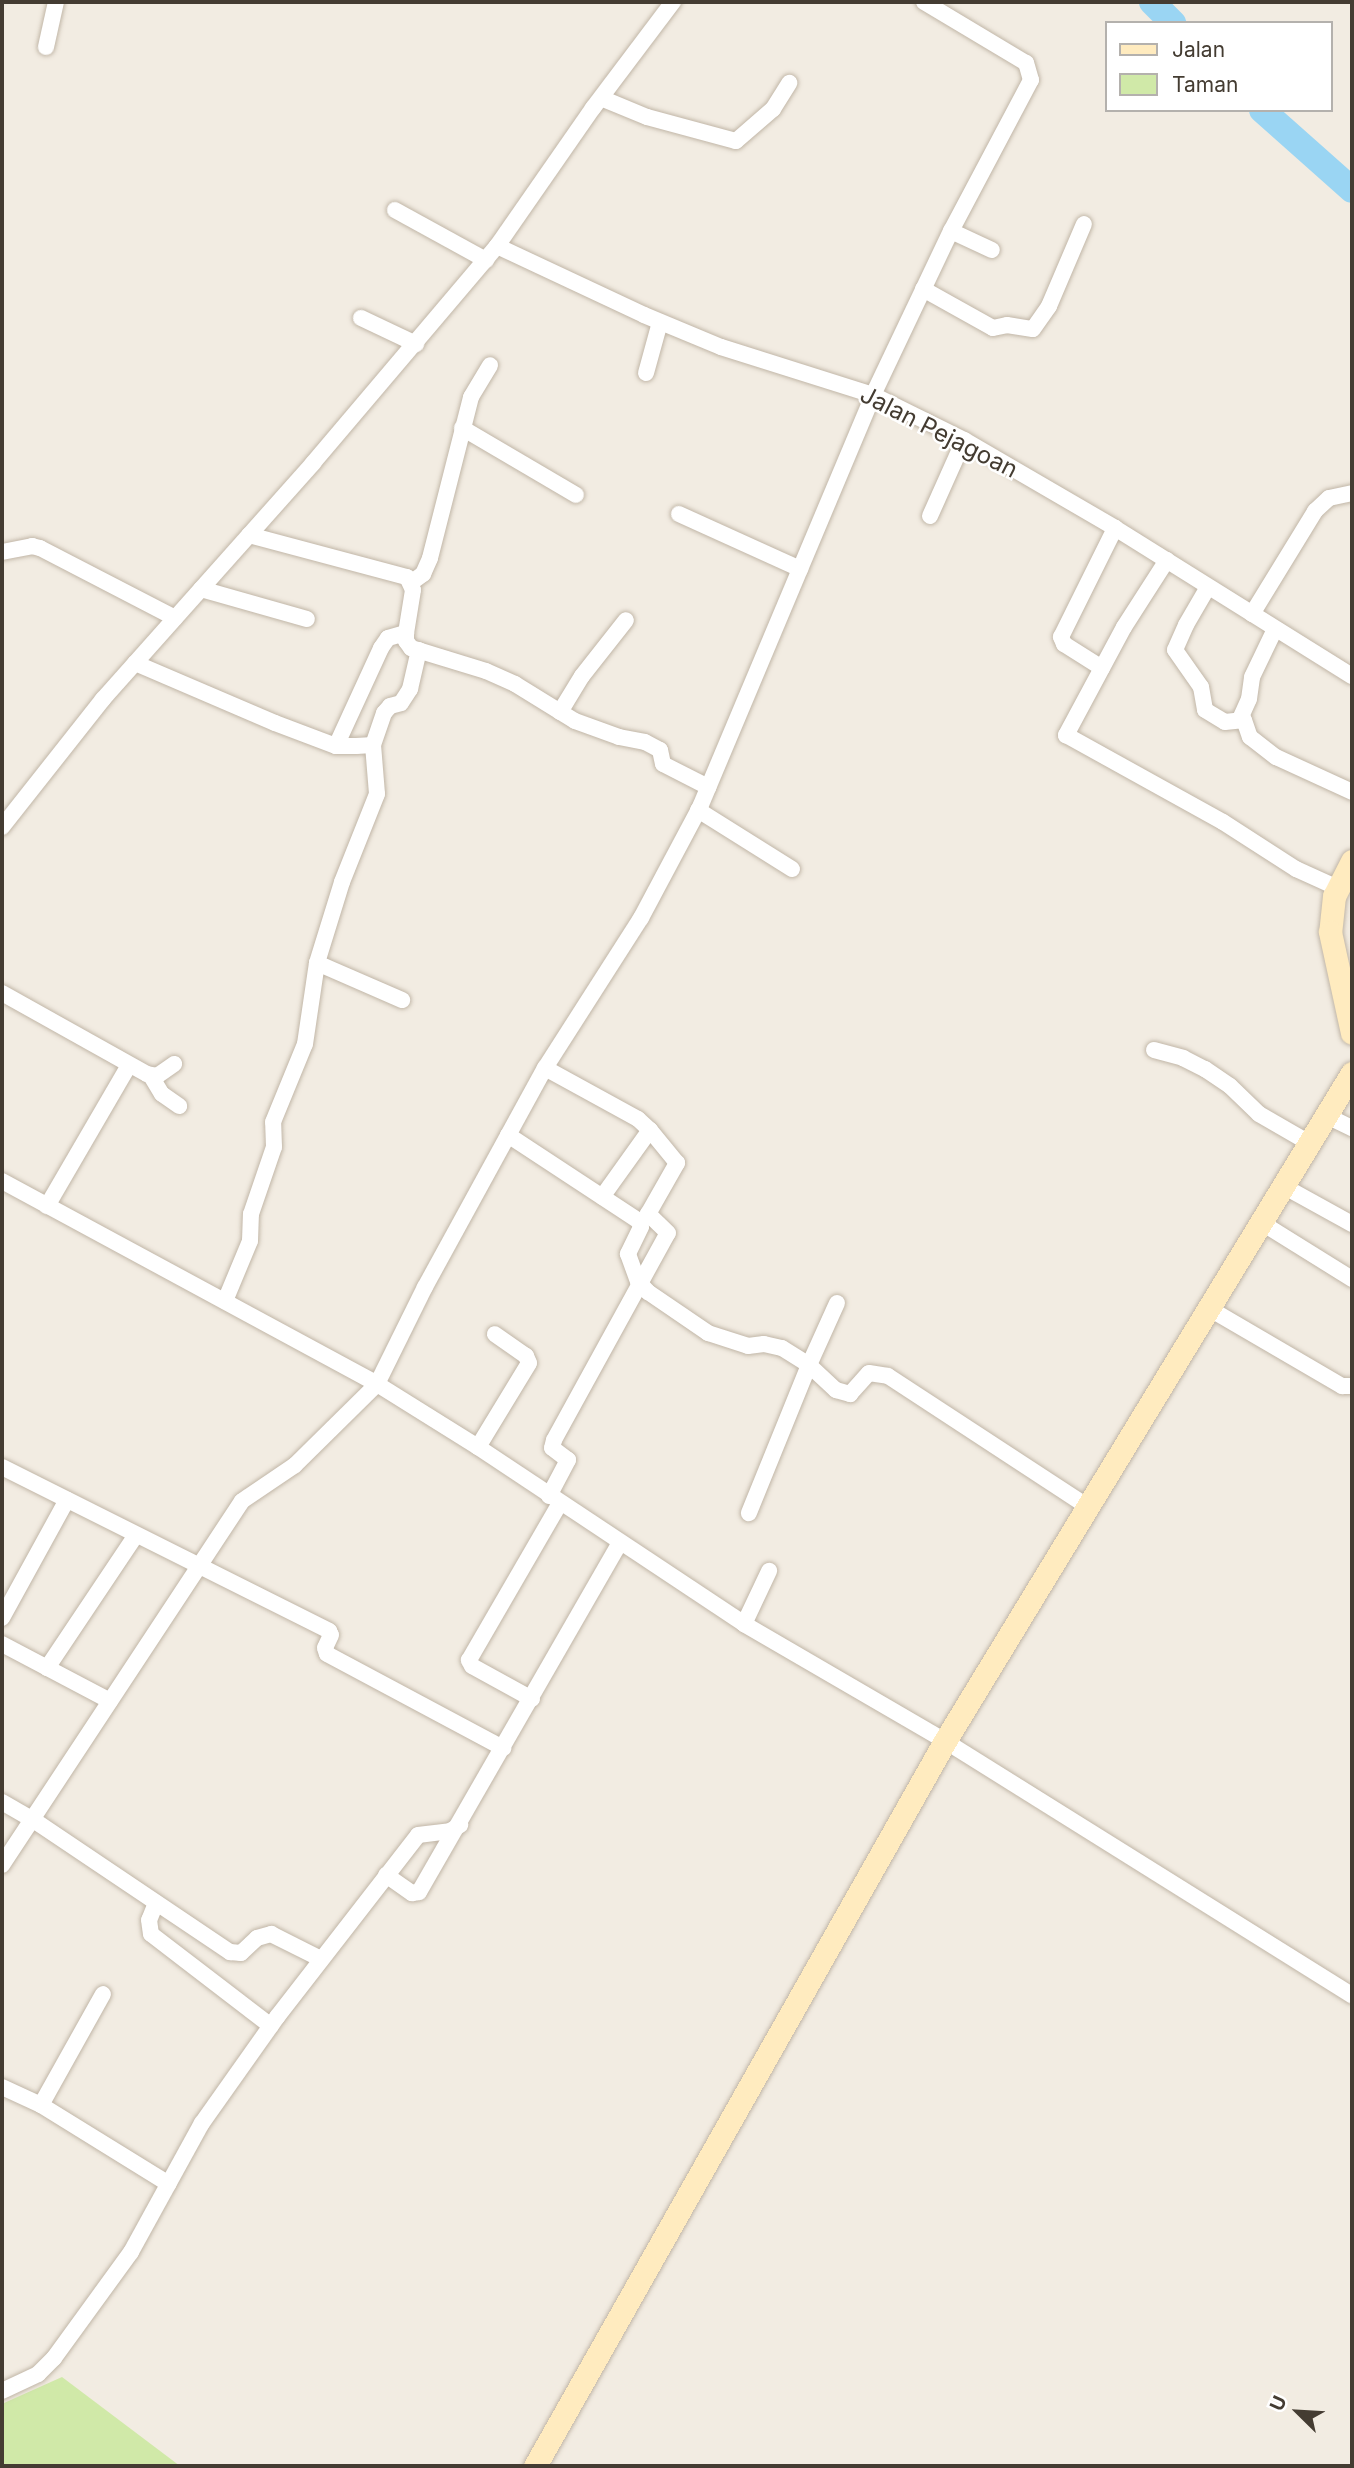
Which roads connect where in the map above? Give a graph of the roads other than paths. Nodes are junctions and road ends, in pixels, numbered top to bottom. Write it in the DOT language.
graph roads {
  1 [pos="56,2"];
  2 [pos="673,2"];
  3 [pos="924,2"];
  4 [pos="46,47"];
  5 [pos="789,83"];
  6 [pos="601,98"];
  7 [pos="395,210"];
  8 [pos="1084,224"];
  9 [pos="951,231"];
  10 [pos="498,246"];
  11 [pos="992,250"];
  12 [pos="486,260"];
  13 [pos="923,289"];
  14 [pos="361,318"];
  15 [pos="660,321"];
  16 [pos="416,344"];
  17 [pos="490,365"];
  18 [pos="646,373"];
  19 [pos="873,395"];
  20 [pos="462,428"];
  21 [pos="964,440"];
  22 [pos="1352,493"];
  23 [pos="576,495"];
  24 [pos="680,514"];
  25 [pos="930,516"];
  26 [pos="1115,528"];
  27 [pos="249,535"];
  28 [pos="2,552"];
  29 [pos="1167,560"];
  30 [pos="800,569"];
  31 [pos="412,582"];
  32 [pos="1209,587"];
  33 [pos="201,589"];
  34 [pos="1252,614"];
  35 [pos="175,618"];
  36 [pos="307,619"];
  37 [pos="626,620"];
  38 [pos="1275,629"];
  39 [pos="406,633"];
  40 [pos="419,650"];
  41 [pos="135,663"];
  42 [pos="1102,668"];
  43 [pos="1352,676"];
  44 [pos="560,712"];
  45 [pos="1240,719"];
  46 [pos="373,745"];
  47 [pos="336,746"];
  48 [pos="708,787"];
  49 [pos="1352,792"];
  50 [pos="698,810"];
  51 [pos="2,827"];
  52 [pos="1352,861"];
  53 [pos="792,869"];
  54 [pos="1338,888"];
  55 [pos="317,963"];
  56 [pos="2,993"];
  57 [pos="402,1000"];
  58 [pos="1352,1032"];
  59 [pos="1154,1050"];
  60 [pos="174,1063"];
  61 [pos="129,1065"];
  62 [pos="545,1068"];
  63 [pos="1352,1073"];
  64 [pos="151,1076"];
  65 [pos="179,1106"];
  66 [pos="1327,1116"];
  67 [pos="1352,1128"];
  68 [pos="650,1130"];
  69 [pos="508,1135"];
  70 [pos="1311,1144"];
  71 [pos="3,1185"];
  72 [pos="1284,1187"];
  73 [pos="602,1197"];
  74 [pos="47,1206"];
  75 [pos="1262,1223"];
  76 [pos="1352,1224"];
  77 [pos="1352,1279"];
  78 [pos="641,1286"];
  79 [pos="225,1301"];
  80 [pos="837,1303"];
  81 [pos="1210,1309"];
  82 [pos="495,1334"];
  83 [pos="809,1365"];
  84 [pos="377,1384"];
  85 [pos="1352,1387"];
  86 [pos="478,1447"];
  87 [pos="2,1467"];
  88 [pos="67,1500"];
  89 [pos="554,1500"];
  90 [pos="1088,1507"];
  91 [pos="749,1513"];
  92 [pos="136,1535"];
  93 [pos="620,1543"];
  94 [pos="199,1566"];
  95 [pos="769,1571"];
  96 [pos="2,1618"];
  97 [pos="744,1624"];
  98 [pos="2,1644"];
  99 [pos="47,1668"];
  100 [pos="531,1699"];
  101 [pos="110,1701"];
  102 [pos="945,1741"];
  103 [pos="503,1748"];
  104 [pos="2,1802"];
  105 [pos="32,1819"];
  106 [pos="460,1825"];
  107 [pos="2,1865"];
  108 [pos="386,1875"];
  109 [pos="156,1903"];
  110 [pos="321,1959"];
  111 [pos="103,1994"];
  112 [pos="1352,1994"];
  113 [pos="271,2026"];
  114 [pos="2,2087"];
  115 [pos="41,2105"];
  116 [pos="169,2184"];
  117 [pos="2,2391"];
  118 [pos="535,2466"];
  1 -- 4 [label="street"];
  2 -- 6 [label="street"];
  3 -- 9 [label="street"];
  5 -- 6 [label="street"];
  6 -- 10 [label="street"];
  7 -- 12 [label="street"];
  8 -- 13 [label="street"];
  9 -- 11 [label="street"];
  9 -- 13 [label="street"];
  10 -- 12 [label="street"];
  10 -- 15 [label="street, Jalan Pejagoan"];
  12 -- 16 [label="street"];
  13 -- 19 [label="street"];
  14 -- 16 [label="street"];
  15 -- 18 [label="street"];
  15 -- 19 [label="street, Jalan Pejagoan"];
  16 -- 27 [label="street"];
  17 -- 20 [label="street"];
  19 -- 21 [label="street, Jalan Pejagoan"];
  19 -- 30 [label="street"];
  20 -- 23 [label="street"];
  20 -- 31 [label="street"];
  21 -- 25 [label="street"];
  21 -- 26 [label="street, Jalan Pejagoan"];
  22 -- 34 [label="street"];
  24 -- 30 [label="street"];
  26 -- 29 [label="street, Jalan Pejagoan"];
  26 -- 42 [label="street"];
  27 -- 31 [label="street"];
  27 -- 33 [label="street"];
  28 -- 35 [label="street"];
  29 -- 32 [label="street, Jalan Pejagoan"];
  29 -- 42 [label="street"];
  30 -- 48 [label="street"];
  31 -- 39 [label="street"];
  32 -- 34 [label="street, Jalan Pejagoan"];
  32 -- 45 [label="street"];
  33 -- 35 [label="street"];
  33 -- 36 [label="street"];
  34 -- 38 [label="street, Jalan Pejagoan"];
  35 -- 41 [label="street"];
  37 -- 44 [label="street"];
  38 -- 43 [label="street, Jalan Pejagoan"];
  38 -- 45 [label="street"];
  39 -- 40 [label="street"];
  39 -- 47 [label="street"];
  40 -- 44 [label="street"];
  40 -- 46 [label="street"];
  41 -- 47 [label="street"];
  41 -- 51 [label="street"];
  42 -- 54 [label="street"];
  44 -- 48 [label="street"];
  45 -- 49 [label="street"];
  46 -- 47 [label="street"];
  46 -- 55 [label="street"];
  48 -- 50 [label="street"];
  50 -- 53 [label="street"];
  50 -- 62 [label="street"];
  52 -- 54 [label="street"];
  54 -- 58 [label="street"];
  55 -- 57 [label="street"];
  55 -- 79 [label="street"];
  56 -- 61 [label="street"];
  59 -- 70 [label="street"];
  60 -- 64 [label="street"];
  61 -- 64 [label="street"];
  61 -- 74 [label="street"];
  62 -- 68 [label="street"];
  62 -- 69 [label="street"];
  63 -- 66 [label="street"];
  64 -- 65 [label="street"];
  66 -- 67 [label="street"];
  66 -- 70 [label="street"];
  68 -- 73 [label="street"];
  68 -- 78 [label="street"];
  69 -- 73 [label="street"];
  69 -- 84 [label="street"];
  70 -- 72 [label="street"];
  71 -- 74 [label="street"];
  72 -- 75 [label="street"];
  72 -- 76 [label="street"];
  73 -- 78 [label="street"];
  74 -- 79 [label="street"];
  75 -- 77 [label="street"];
  75 -- 81 [label="street"];
  78 -- 83 [label="street"];
  78 -- 89 [label="street"];
  79 -- 84 [label="street"];
  80 -- 83 [label="street"];
  81 -- 85 [label="street"];
  81 -- 90 [label="street"];
  82 -- 86 [label="street"];
  83 -- 90 [label="street"];
  83 -- 91 [label="street"];
  84 -- 86 [label="street"];
  84 -- 94 [label="street"];
  86 -- 89 [label="street"];
  87 -- 88 [label="street"];
  88 -- 92 [label="street"];
  88 -- 96 [label="street"];
  89 -- 93 [label="street"];
  89 -- 100 [label="street"];
  90 -- 102 [label="street"];
  92 -- 94 [label="street"];
  92 -- 99 [label="street"];
  93 -- 97 [label="street"];
  93 -- 100 [label="street"];
  94 -- 101 [label="street"];
  94 -- 103 [label="street"];
  95 -- 97 [label="street"];
  97 -- 102 [label="street"];
  98 -- 99 [label="street"];
  99 -- 101 [label="street"];
  100 -- 103 [label="street"];
  101 -- 105 [label="street"];
  102 -- 112 [label="street"];
  102 -- 118 [label="street"];
  103 -- 106 [label="street"];
  104 -- 105 [label="street"];
  105 -- 107 [label="street"];
  105 -- 109 [label="street"];
  106 -- 108 [label="street"];
  106 -- 108 [label="street"];
  108 -- 110 [label="street"];
  109 -- 110 [label="street"];
  109 -- 113 [label="street"];
  110 -- 113 [label="street"];
  111 -- 115 [label="street"];
  113 -- 116 [label="street"];
  114 -- 115 [label="street"];
  115 -- 116 [label="street"];
  116 -- 117 [label="street"];
}
